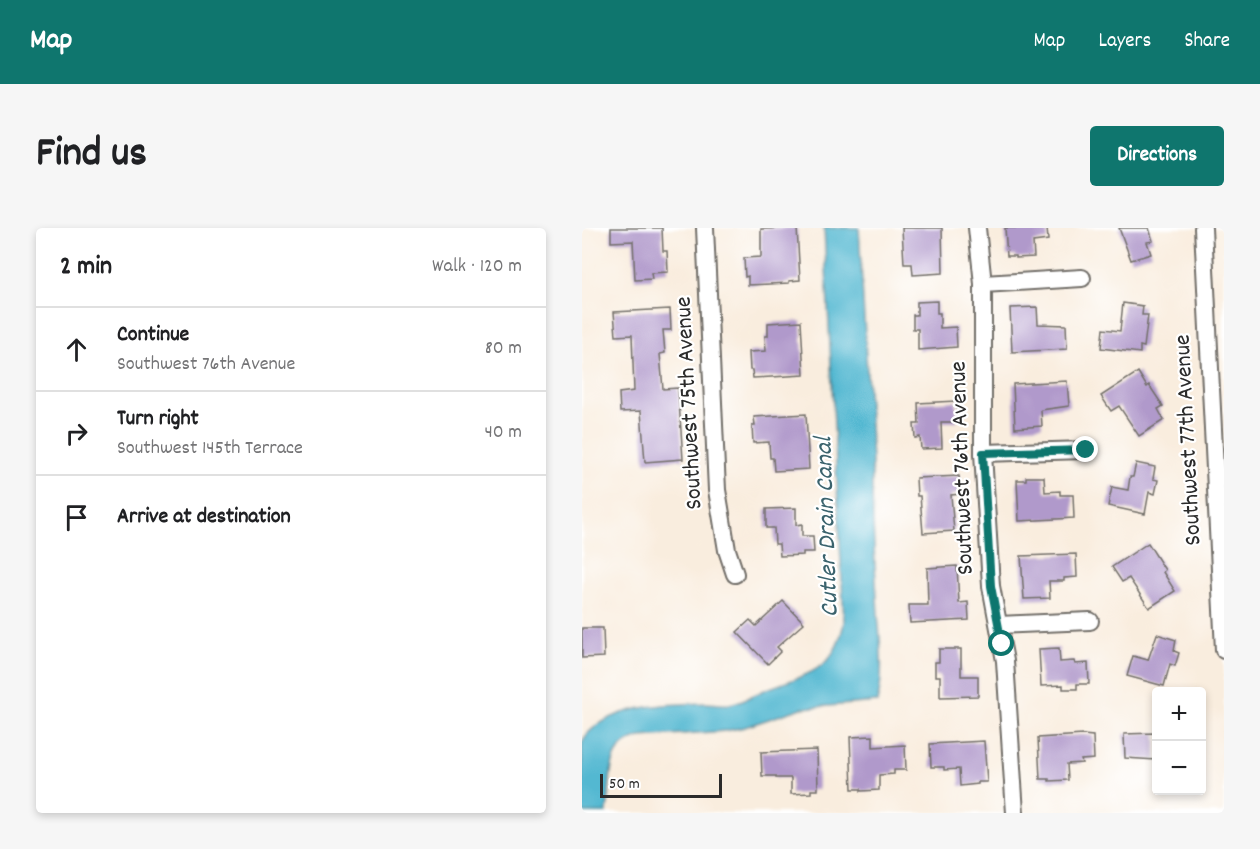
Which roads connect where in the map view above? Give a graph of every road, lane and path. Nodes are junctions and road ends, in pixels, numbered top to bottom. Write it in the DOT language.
graph roads {
  1 [pos="705,228"];
  2 [pos="977,228"];
  3 [pos="1203,228"];
  4 [pos="1082,278"];
  5 [pos="983,284"];
  6 [pos="1086,450"];
  7 [pos="983,453"];
  8 [pos="735,574"];
  9 [pos="1222,587"];
  10 [pos="1090,621"];
  11 [pos="999,625"];
  12 [pos="1224,650"];
  13 [pos="1014,813"];
  1 -- 8 [label="street, Southwest 75th Avenue"];
  2 -- 5 [label="street, Southwest 76th Avenue"];
  3 -- 9 [label="street, Southwest 77th Avenue"];
  4 -- 5 [label="street"];
  5 -- 7 [label="street, Southwest 76th Avenue"];
  6 -- 7 [label="street"];
  7 -- 11 [label="street, Southwest 76th Avenue"];
  9 -- 12 [label="street, Southwest 77th Avenue"];
  10 -- 11 [label="street"];
  11 -- 13 [label="street, Southwest 76th Avenue"];
}
